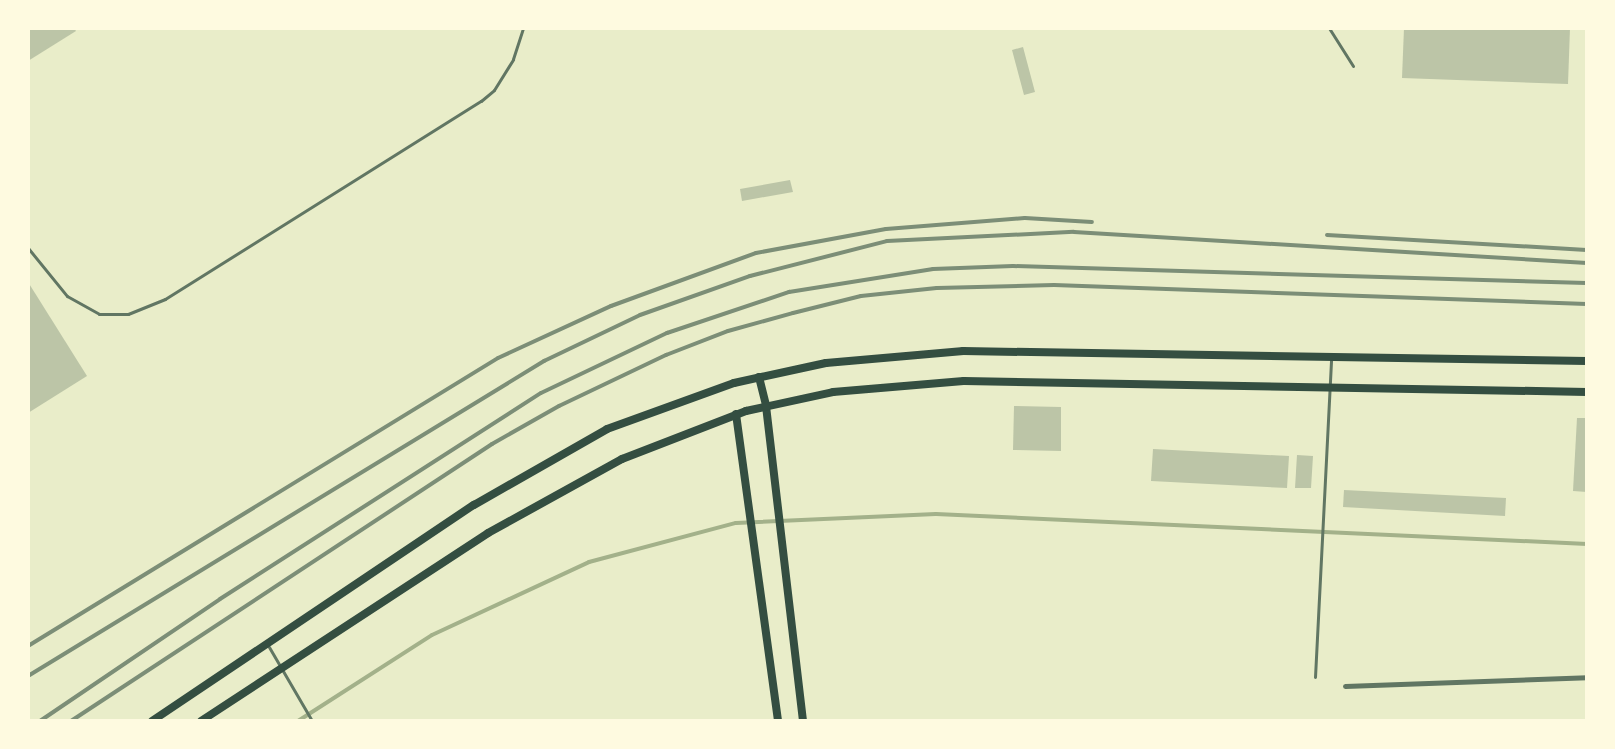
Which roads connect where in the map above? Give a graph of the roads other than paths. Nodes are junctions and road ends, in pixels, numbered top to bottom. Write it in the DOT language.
graph roads {
  1 [pos="523,28"];
  2 [pos="1329,28"];
  3 [pos="1353,66"];
  4 [pos="28,248"];
  5 [pos="1331,357"];
  6 [pos="1587,361"];
  7 [pos="759,377"];
  8 [pos="1330,387"];
  9 [pos="1587,392"];
  10 [pos="766,406"];
  11 [pos="736,414"];
  12 [pos="267,644"];
  13 [pos="282,668"];
  14 [pos="1315,677"];
  15 [pos="1587,677"];
  16 [pos="1345,686"];
  17 [pos="152,721"];
  18 [pos="201,721"];
  19 [pos="312,721"];
  20 [pos="778,721"];
  21 [pos="803,721"];
  1 -- 4 [label="lane"];
  2 -- 3 [label="lane"];
  5 -- 6 [label="main road"];
  5 -- 7 [label="main road"];
  5 -- 8 [label="lane"];
  7 -- 10 [label="main road"];
  7 -- 12 [label="main road"];
  8 -- 9 [label="main road"];
  8 -- 10 [label="main road"];
  8 -- 14 [label="lane"];
  10 -- 11 [label="main road"];
  10 -- 21 [label="main road"];
  11 -- 13 [label="main road"];
  11 -- 20 [label="main road"];
  12 -- 13 [label="lane"];
  12 -- 17 [label="main road"];
  13 -- 18 [label="main road"];
  13 -- 19 [label="lane"];
  15 -- 16 [label="street"];
}
